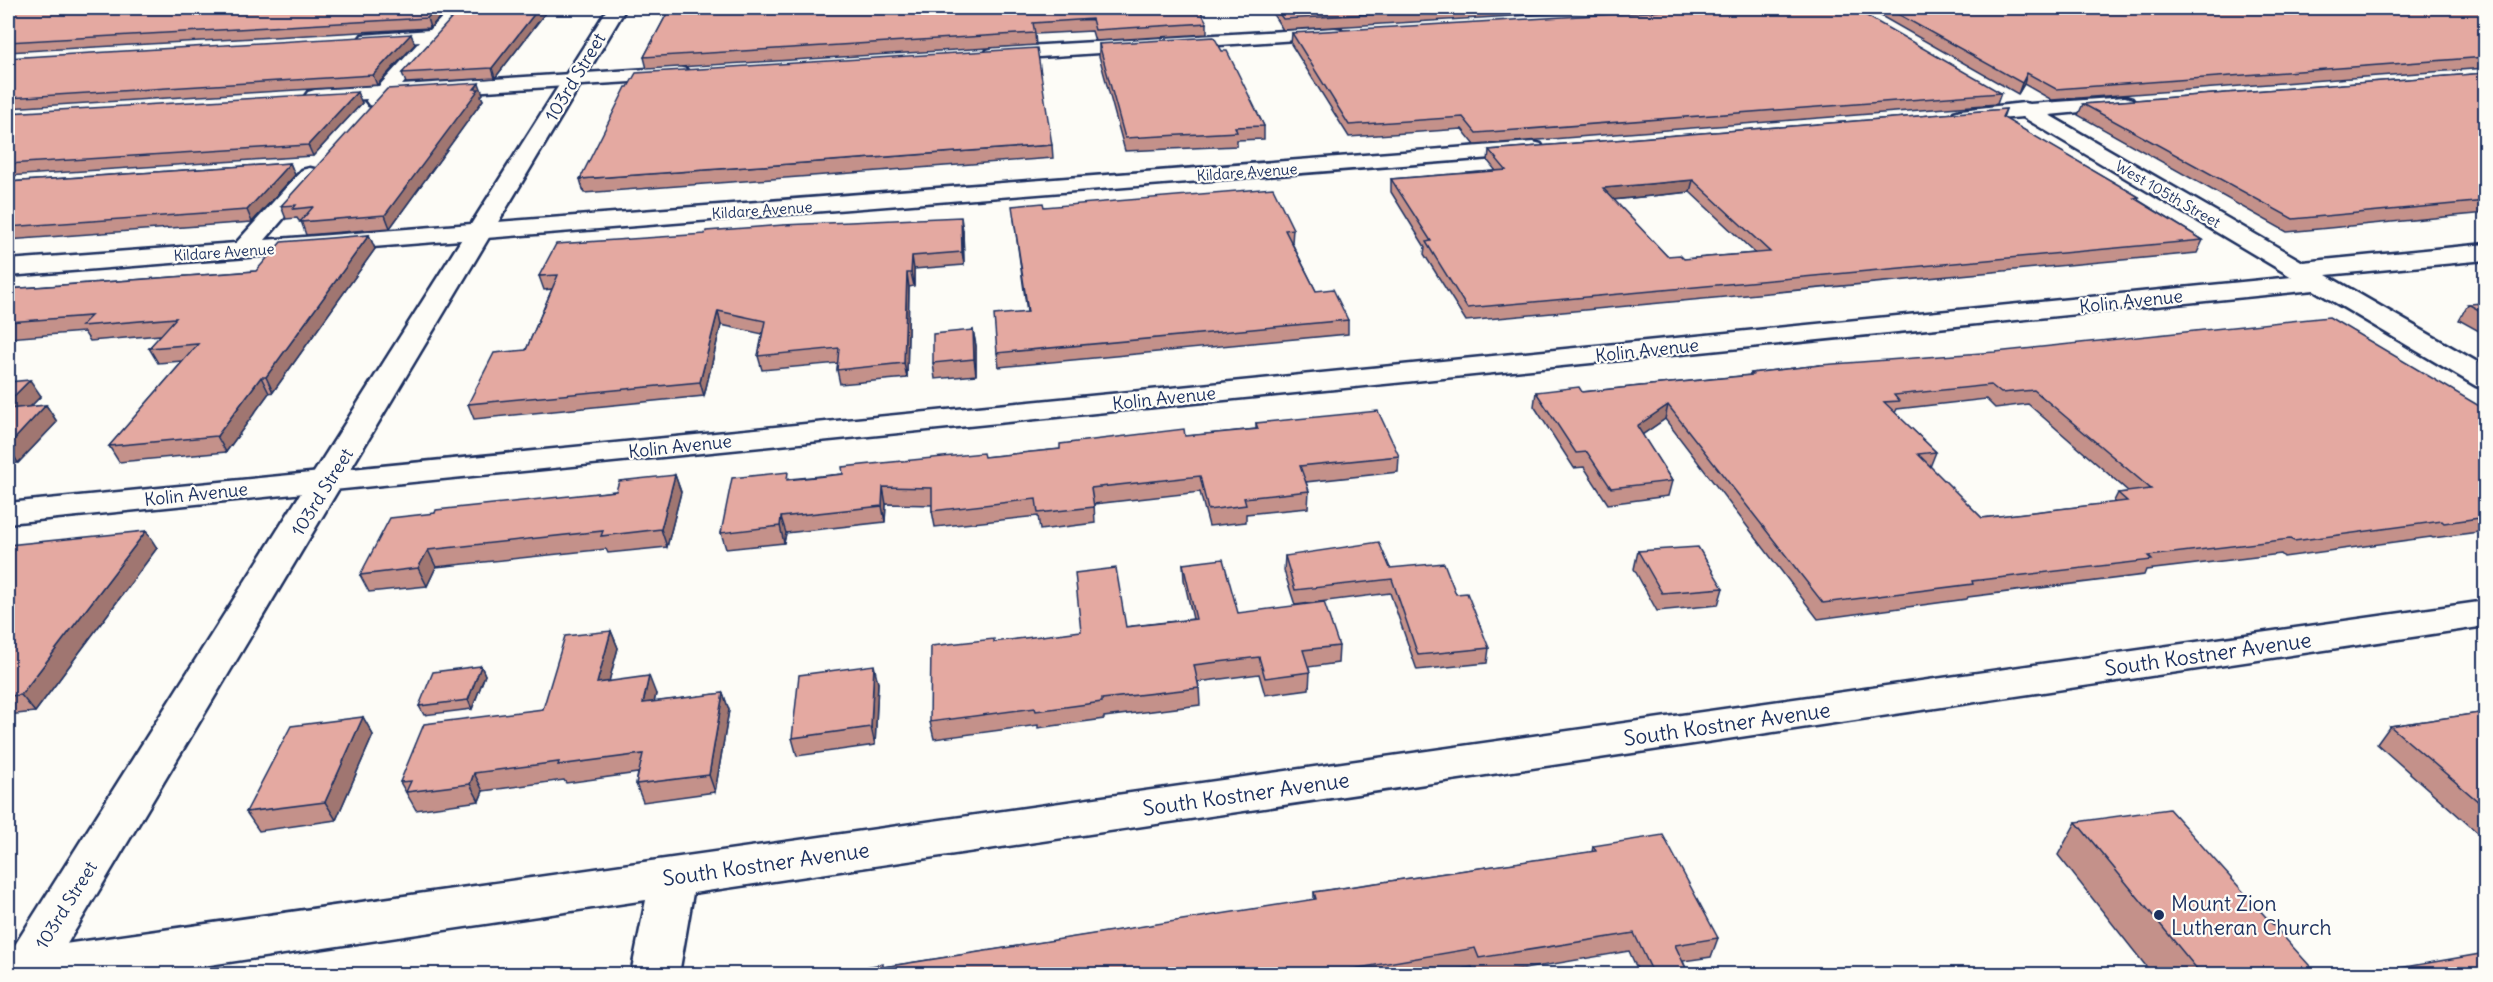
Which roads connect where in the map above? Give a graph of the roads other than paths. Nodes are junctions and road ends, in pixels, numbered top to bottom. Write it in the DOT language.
graph roads {
  1 [pos="460,8"];
  2 [pos="617,8"];
  3 [pos="1357,32"];
  4 [pos="435,35"];
  5 [pos="352,40"];
  6 [pos="980,55"];
  7 [pos="697,72"];
  8 [pos="573,80"];
  9 [pos="1989,88"];
  10 [pos="385,92"];
  11 [pos="302,97"];
  12 [pos="2146,102"];
  13 [pos="2027,111"];
  14 [pos="363,116"];
  15 [pos="1936,118"];
  16 [pos="1557,148"];
  17 [pos="285,166"];
  18 [pos="481,232"];
  19 [pos="243,250"];
  20 [pos="2486,252"];
  21 [pos="8,268"];
  22 [pos="2310,276"];
  23 [pos="2486,380"];
  24 [pos="328,481"];
  25 [pos="8,513"];
  26 [pos="2486,613"];
  27 [pos="673,877"];
  28 [pos="19,974"];
  29 [pos="656,975"];
  1 -- 4 [label="street"];
  2 -- 8 [label="street, 103rd Street"];
  3 -- 6 [label="street"];
  4 -- 5 [label="street"];
  4 -- 10 [label="street"];
  7 -- 8 [label="street"];
  8 -- 10 [label="street"];
  8 -- 18 [label="street, 103rd Street"];
  9 -- 13 [label="street, West 105th Street"];
  10 -- 11 [label="street"];
  10 -- 14 [label="street"];
  12 -- 13 [label="street"];
  13 -- 15 [label="street"];
  13 -- 22 [label="street, West 105th Street"];
  16 -- 18 [label="street, Kildare Avenue"];
  17 -- 19 [label="street"];
  18 -- 19 [label="street, Kildare Avenue"];
  18 -- 24 [label="street, 103rd Street"];
  19 -- 21 [label="street, Kildare Avenue"];
  20 -- 22 [label="street, Kolin Avenue"];
  22 -- 23 [label="street, West 105th Street"];
  22 -- 24 [label="street, Kolin Avenue"];
  24 -- 25 [label="street, Kolin Avenue"];
  24 -- 28 [label="street, 103rd Street"];
  26 -- 27 [label="street, South Kostner Avenue"];
  27 -- 28 [label="street, South Kostner Avenue"];
  27 -- 29 [label="street"];
}
